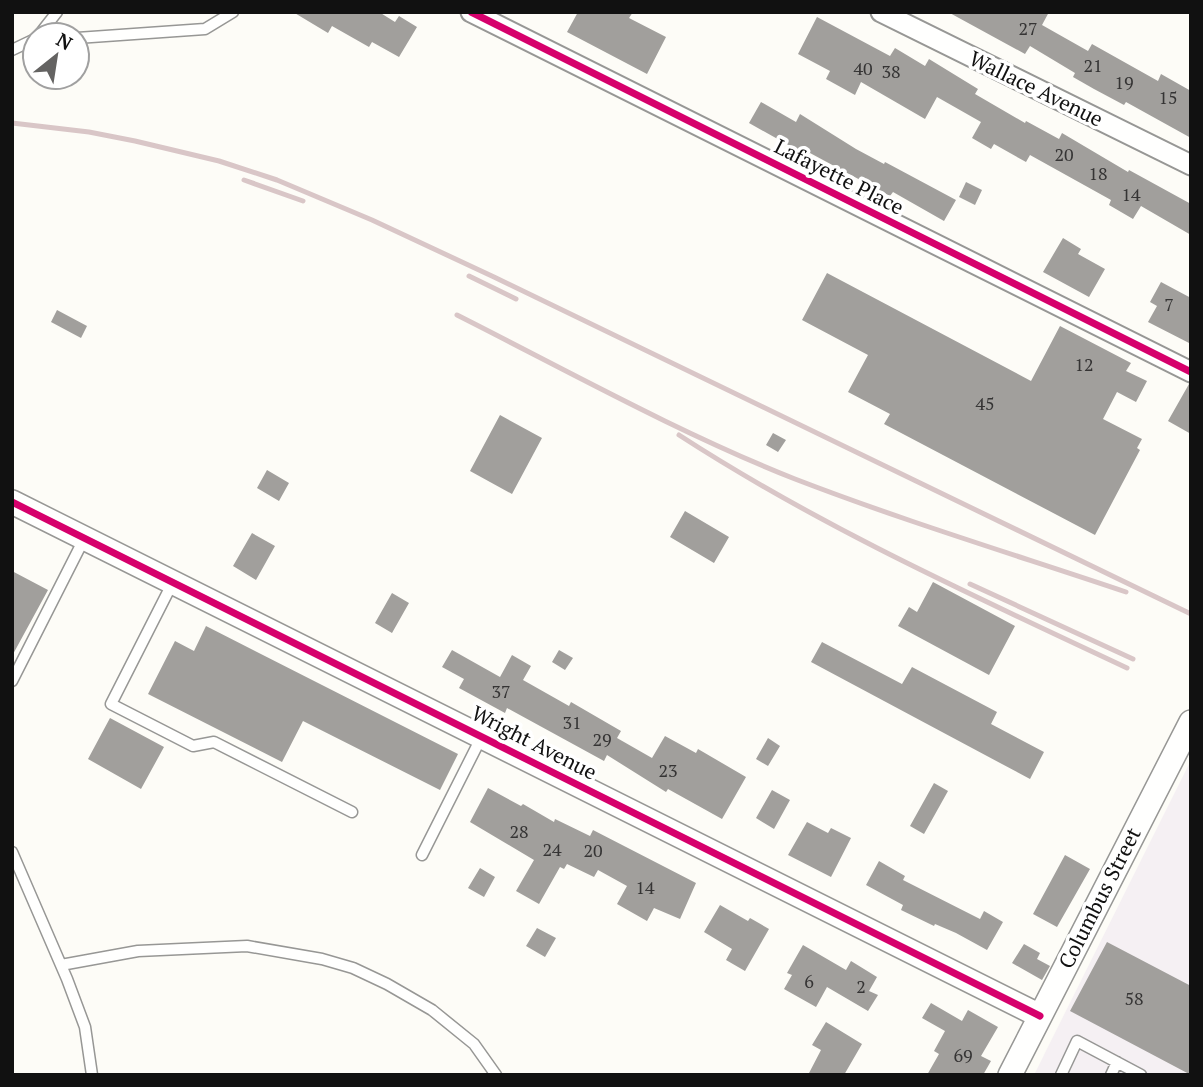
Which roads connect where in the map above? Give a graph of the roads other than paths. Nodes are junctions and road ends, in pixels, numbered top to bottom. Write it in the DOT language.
graph roads {
  1 [pos="233,12"];
  2 [pos="471,12"];
  3 [pos="881,12"];
  4 [pos="91,37"];
  5 [pos="1191,165"];
  6 [pos="1191,372"];
  7 [pos="12,502"];
  8 [pos="84,538"];
  9 [pos="173,582"];
  10 [pos="12,681"];
  11 [pos="1191,722"];
  12 [pos="482,736"];
  13 [pos="352,812"];
  14 [pos="12,852"];
  15 [pos="422,855"];
  16 [pos="61,965"];
  17 [pos="1040,1016"];
  18 [pos="1117,1062"];
  19 [pos="92,1075"];
  20 [pos="496,1075"];
  21 [pos="1010,1075"];
  22 [pos="1060,1075"];
  23 [pos="1111,1075"];
  24 [pos="1141,1075"];
  1 -- 4 [label="lane"];
  2 -- 6 [label="street, Lafayette Place"];
  3 -- 5 [label="street, Wallace Avenue"];
  7 -- 8 [label="street, Wright Avenue"];
  8 -- 9 [label="street, Wright Avenue"];
  8 -- 10 [label="lane"];
  9 -- 12 [label="street, Wright Avenue"];
  9 -- 13 [label="lane"];
  11 -- 17 [label="street, Columbus Street"];
  12 -- 15 [label="lane"];
  12 -- 17 [label="street, Wright Avenue"];
  14 -- 16 [label="lane"];
  16 -- 19 [label="lane"];
  16 -- 20 [label="lane"];
  17 -- 21 [label="street, Columbus Street"];
  18 -- 22 [label="lane"];
  18 -- 23 [label="lane"];
  18 -- 24 [label="lane"];
}
